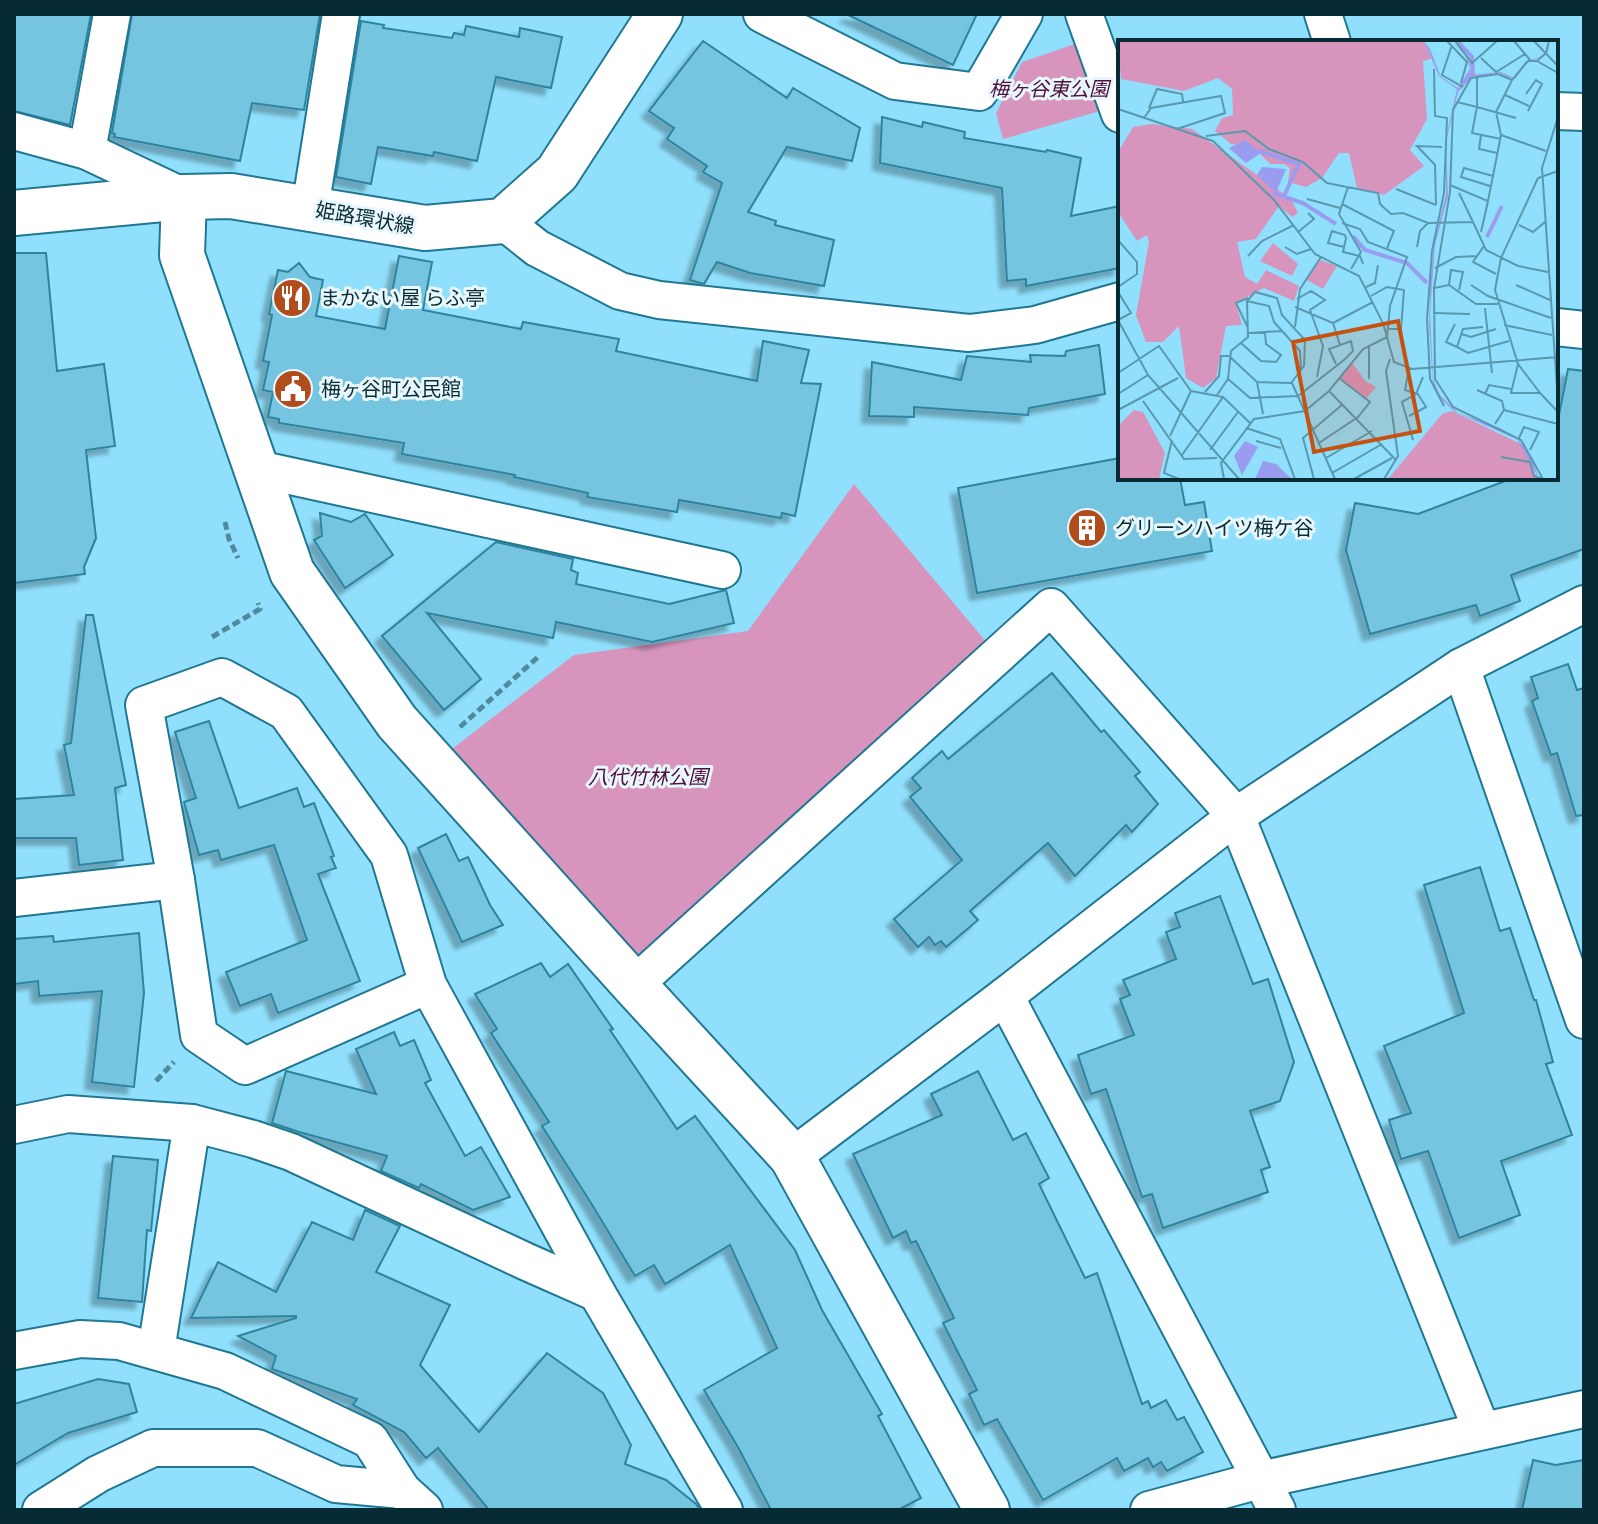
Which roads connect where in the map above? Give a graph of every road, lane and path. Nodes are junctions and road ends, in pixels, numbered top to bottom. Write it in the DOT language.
graph roads {
  1 [pos="112,14"];
  2 [pos="341,14"];
  3 [pos="660,14"];
  4 [pos="762,14"];
  5 [pos="1024,14"];
  6 [pos="1084,14"];
  7 [pos="1323,14"];
  8 [pos="1331,40"];
  9 [pos="1118,108"];
  10 [pos="1558,111"];
  11 [pos="1584,112"];
  12 [pos="14,131"];
  13 [pos="87,151"];
  14 [pos="184,197"];
  15 [pos="310,209"];
  16 [pos="14,213"];
  17 [pos="503,221"];
  18 [pos="1118,302"];
  19 [pos="1558,327"];
  20 [pos="1584,330"];
  21 [pos="258,469"];
  22 [pos="222,510"];
  23 [pos="242,567"];
  24 [pos="722,570"];
  25 [pos="254,595"];
  26 [pos="1584,604"];
  27 [pos="538,657"];
  28 [pos="1461,667"];
  29 [pos="222,677"];
  30 [pos="428,756"];
  31 [pos="1236,816"];
  32 [pos="176,880"];
  33 [pos="14,898"];
  34 [pos="428,985"];
  35 [pos="634,985"];
  36 [pos="1005,996"];
  37 [pos="1584,1020"];
  38 [pos="192,1123"];
  39 [pos="14,1125"];
  40 [pos="792,1157"];
  41 [pos="597,1293"];
  42 [pos="14,1351"];
  43 [pos="156,1351"];
  44 [pos="1584,1409"];
  45 [pos="1482,1431"];
  46 [pos="1268,1495"];
  47 [pos="413,1500"];
  48 [pos="41,1510"];
  49 [pos="724,1510"];
  50 [pos="987,1510"];
  51 [pos="1149,1510"];
  1 -- 13 [label="street"];
  2 -- 15 [label="street"];
  3 -- 17 [label="street"];
  4 -- 5 [label="street"];
  6 -- 9 [label="street"];
  7 -- 8 [label="street"];
  10 -- 11 [label="street"];
  12 -- 13 [label="street"];
  13 -- 14 [label="street"];
  14 -- 15 [label="street, 姫路環状線"];
  14 -- 16 [label="street, 姫路環状線"];
  14 -- 21 [label="street"];
  15 -- 17 [label="street, 姫路環状線"];
  17 -- 18 [label="street"];
  19 -- 20 [label="street"];
  21 -- 24 [label="street"];
  21 -- 30 [label="street"];
  22 -- 23 [label="path"];
  25 -- 29 [label="path"];
  26 -- 28 [label="street"];
  27 -- 30 [label="path"];
  28 -- 31 [label="street"];
  28 -- 37 [label="street"];
  29 -- 32 [label="street"];
  29 -- 34 [label="street"];
  30 -- 35 [label="street"];
  31 -- 35 [label="street"];
  31 -- 36 [label="street"];
  31 -- 45 [label="street"];
  32 -- 33 [label="street"];
  32 -- 34 [label="street"];
  34 -- 41 [label="street"];
  35 -- 40 [label="street"];
  36 -- 40 [label="street"];
  36 -- 46 [label="street"];
  38 -- 39 [label="street"];
  38 -- 41 [label="street"];
  38 -- 43 [label="street"];
  40 -- 50 [label="street"];
  41 -- 49 [label="street"];
  42 -- 43 [label="street"];
  43 -- 47 [label="street"];
  44 -- 45 [label="street"];
  45 -- 46 [label="street"];
  46 -- 51 [label="street"];
  47 -- 48 [label="street"];
}
